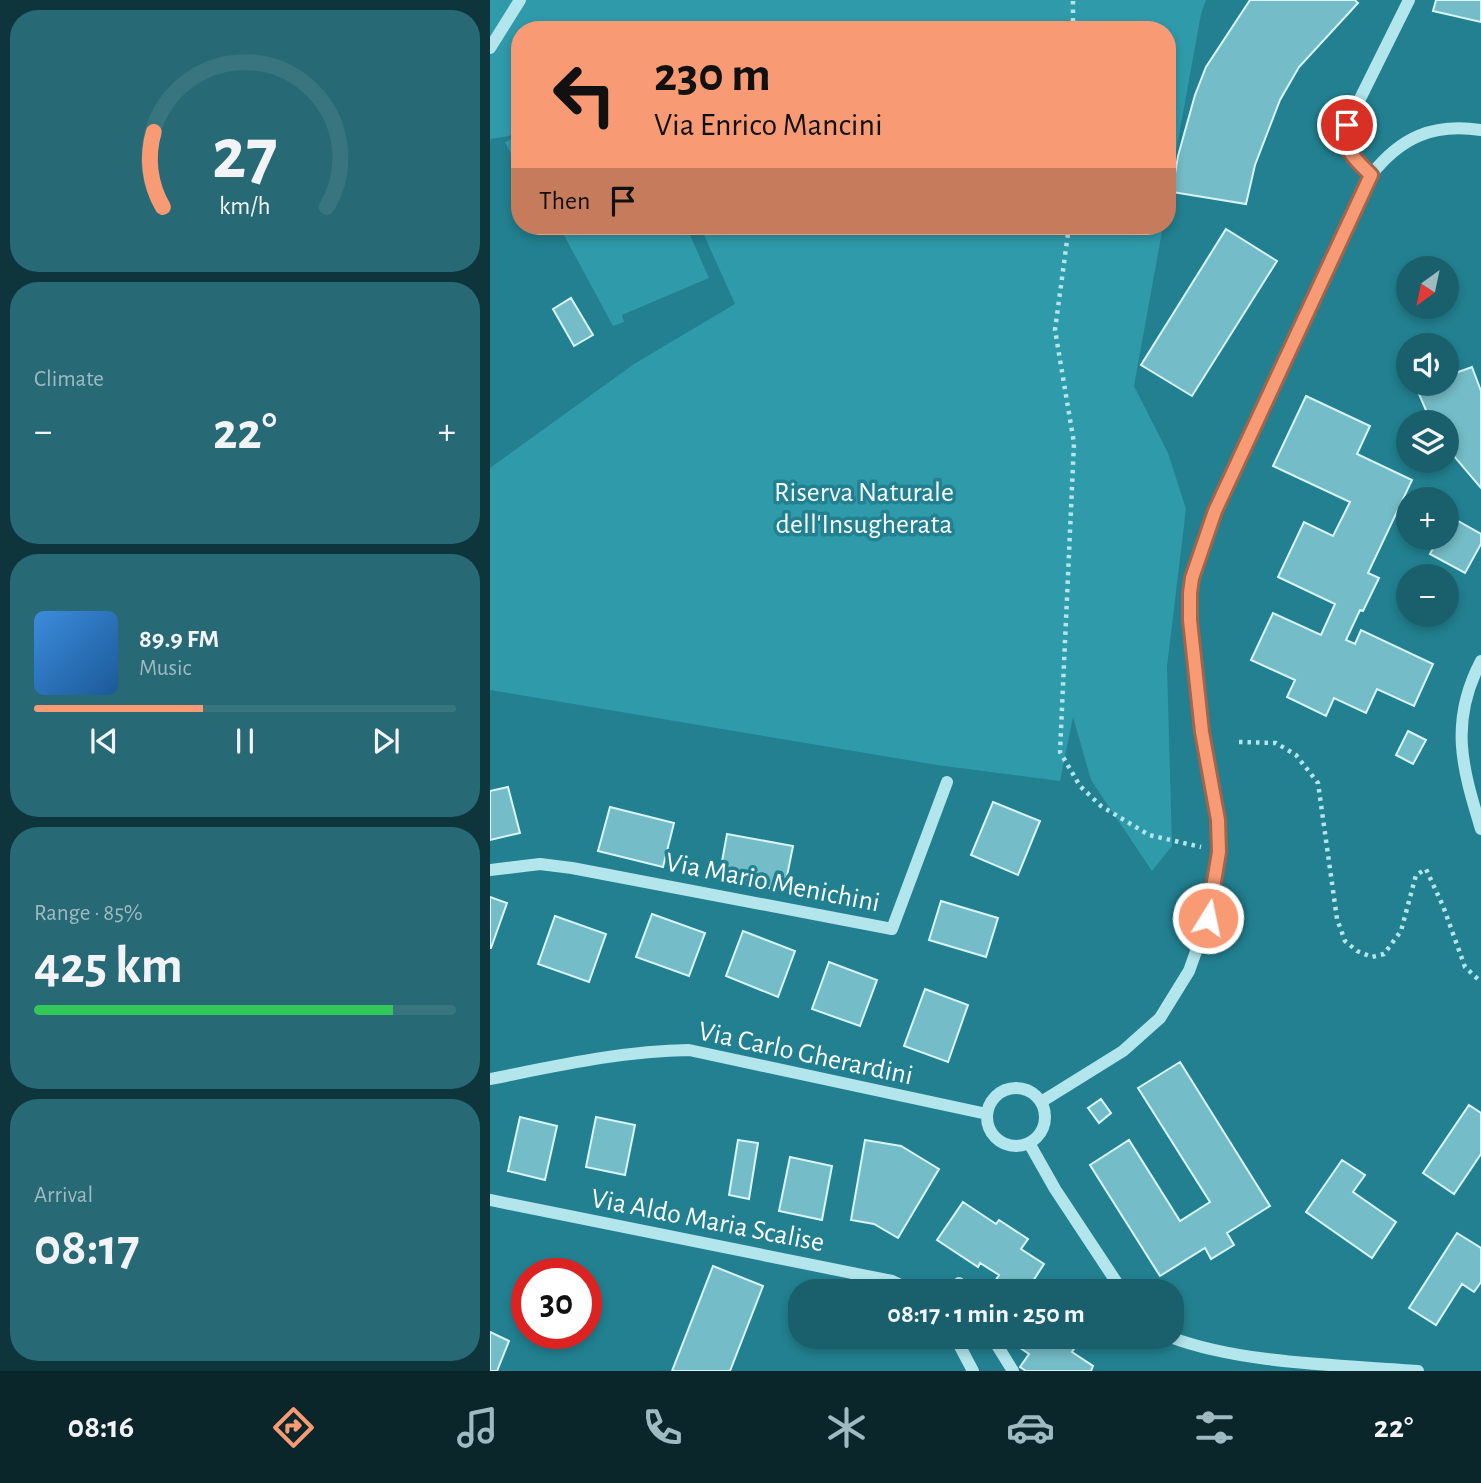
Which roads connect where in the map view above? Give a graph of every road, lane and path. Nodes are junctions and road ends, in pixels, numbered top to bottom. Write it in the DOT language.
graph roads {
  1 [pos="520,0"];
  2 [pos="1073,0"];
  3 [pos="1409,0"];
  4 [pos="1073,21"];
  5 [pos="490,48"];
  6 [pos="1481,130"];
  7 [pos="1371,175"];
  8 [pos="1068,235"];
  9 [pos="1481,661"];
  10 [pos="1239,741"];
  11 [pos="947,782"];
  12 [pos="1481,830"];
  13 [pos="1219,852"];
  14 [pos="490,870"];
  15 [pos="1481,982"];
  16 [pos="490,1079"];
  17 [pos="1041,1102"];
  18 [pos="987,1114"];
  19 [pos="1029,1143"];
  20 [pos="490,1200"];
  21 [pos="882,1279"];
  22 [pos="1114,1279"];
  23 [pos="1184,1343"];
  24 [pos="961,1349"];
  25 [pos="999,1349"];
  26 [pos="973,1371"];
  27 [pos="1013,1371"];
  28 [pos="1418,1371"];
  1 -- 5 [label="street"];
  2 -- 4 [label="path"];
  3 -- 7 [label="street"];
  6 -- 7 [label="street"];
  7 -- 13 [label="street"];
  8 -- 13 [label="path"];
  9 -- 12 [label="street"];
  10 -- 15 [label="path"];
  11 -- 14 [label="street, Via Mario Menichini"];
  13 -- 17 [label="street"];
  16 -- 18 [label="street, Via Carlo Gherardini"];
  17 -- 18 [label="street"];
  17 -- 19 [label="street"];
  18 -- 19 [label="street"];
  19 -- 22 [label="street"];
  20 -- 21 [label="street, Via Aldo Maria Scalise"];
  23 -- 28 [label="street"];
  24 -- 26 [label="street"];
  25 -- 27 [label="street"];
}
